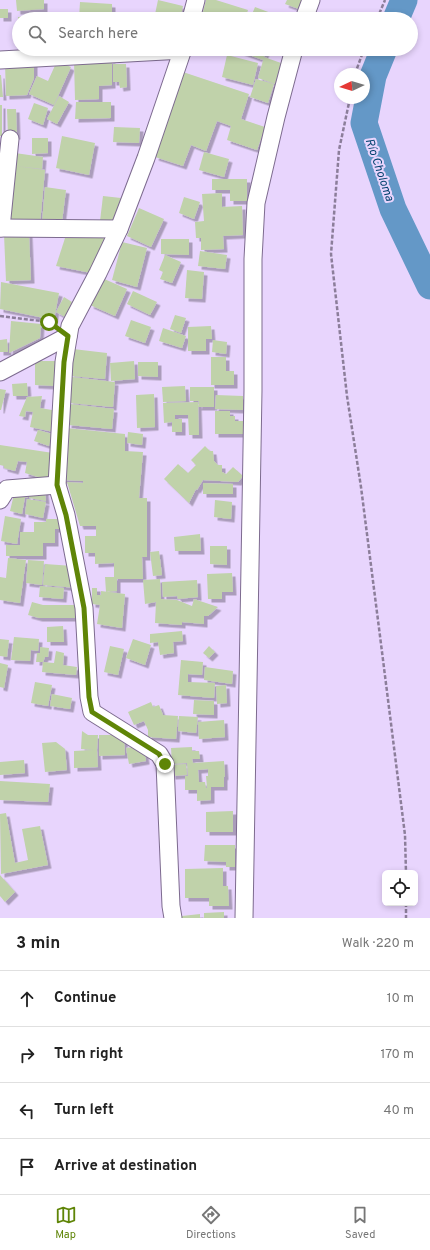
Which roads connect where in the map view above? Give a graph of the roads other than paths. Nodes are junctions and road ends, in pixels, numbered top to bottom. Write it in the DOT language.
graph roads {
  1 [pos="196,0"];
  2 [pos="311,0"];
  3 [pos="193,12"];
  4 [pos="307,12"];
  5 [pos="67,56"];
  6 [pos="181,56"];
  7 [pos="292,56"];
  8 [pos="0,60"];
  9 [pos="10,139"];
  10 [pos="0,228"];
  11 [pos="119,229"];
  12 [pos="68,336"];
  13 [pos="0,372"];
  14 [pos="57,485"];
  15 [pos="0,500"];
  16 [pos="172,918"];
  17 [pos="244,918"];
  1 -- 3 [label="street"];
  2 -- 4 [label="street"];
  5 -- 8 [label="street"];
  6 -- 11 [label="street"];
  7 -- 17 [label="street"];
  9 -- 10 [label="street"];
  10 -- 11 [label="street"];
  11 -- 12 [label="street"];
  12 -- 13 [label="street"];
  12 -- 14 [label="street"];
  14 -- 15 [label="street"];
  14 -- 16 [label="street"];
}
